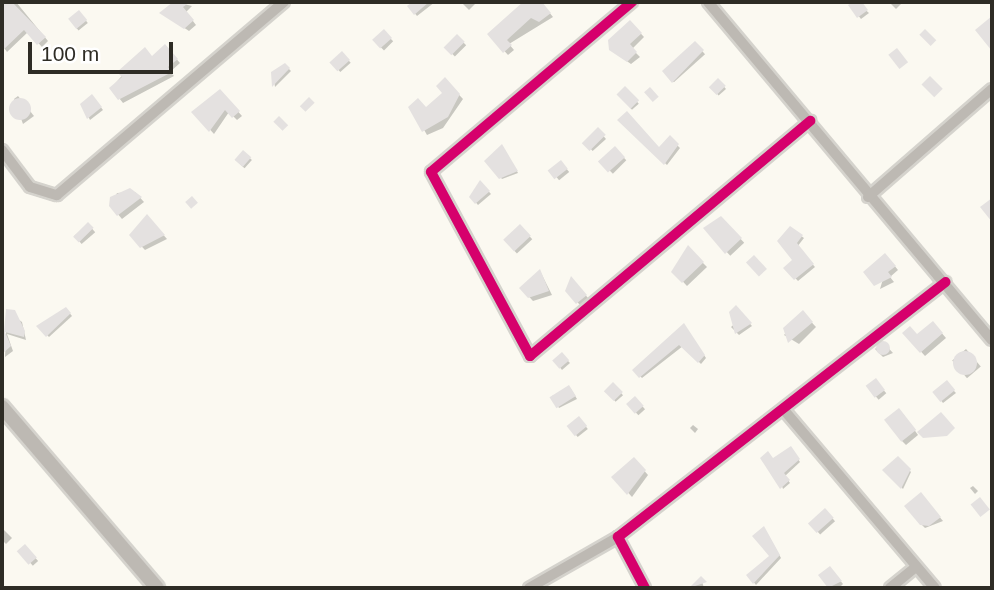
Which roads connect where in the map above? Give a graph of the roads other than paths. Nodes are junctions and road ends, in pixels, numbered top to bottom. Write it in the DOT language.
graph roads {
  1 [pos="284,2"];
  2 [pos="632,2"];
  3 [pos="708,2"];
  4 [pos="992,89"];
  5 [pos="810,121"];
  6 [pos="2,150"];
  7 [pos="868,197"];
  8 [pos="946,282"];
  9 [pos="992,340"];
  10 [pos="2,407"];
  11 [pos="784,410"];
  12 [pos="618,537"];
  13 [pos="916,567"];
  14 [pos="158,588"];
  15 [pos="529,588"];
  16 [pos="645,588"];
  17 [pos="890,588"];
  18 [pos="935,588"];
  1 -- 6 [label="street"];
  2 -- 5 [label="street"];
  3 -- 5 [label="street"];
  4 -- 7 [label="street"];
  5 -- 7 [label="street"];
  7 -- 8 [label="street"];
  8 -- 9 [label="street"];
  8 -- 11 [label="street"];
  10 -- 14 [label="street"];
  11 -- 12 [label="street"];
  11 -- 13 [label="street"];
  12 -- 15 [label="street"];
  12 -- 16 [label="street"];
  13 -- 17 [label="street"];
  13 -- 18 [label="street"];
}
